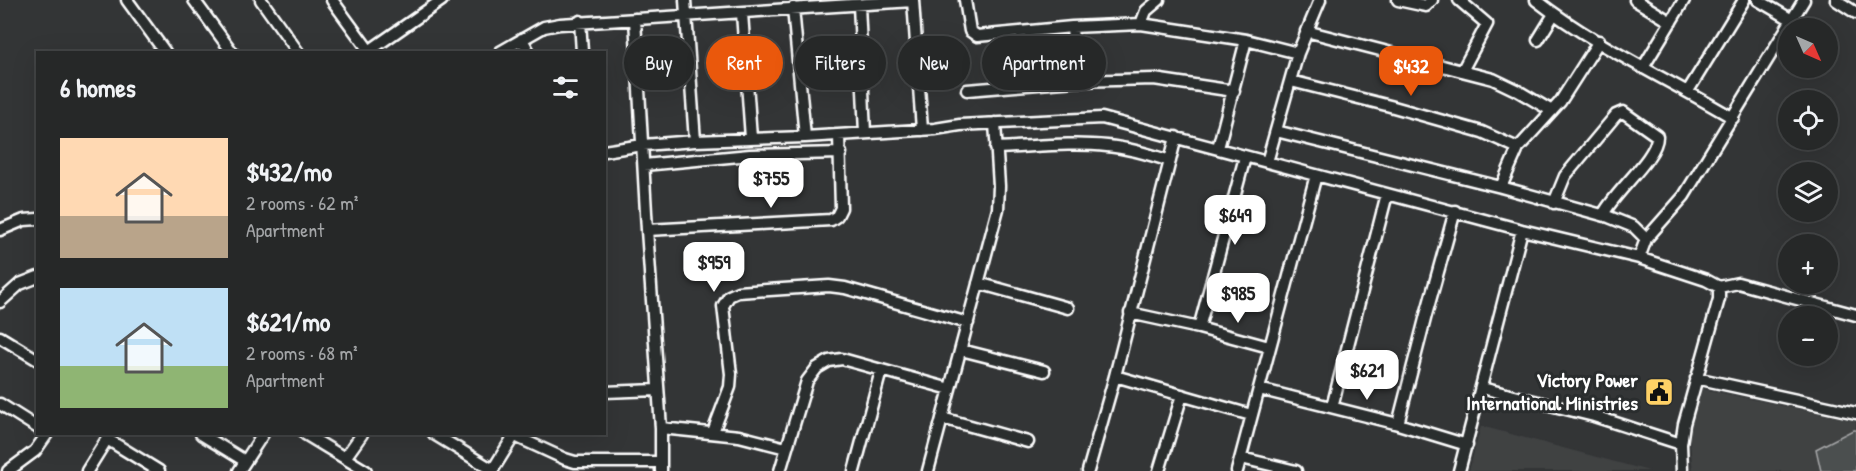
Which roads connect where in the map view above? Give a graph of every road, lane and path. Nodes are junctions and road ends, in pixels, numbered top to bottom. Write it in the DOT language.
graph roads {
  1 [pos="127,0"];
  2 [pos="194,0"];
  3 [pos="261,0"];
  4 [pos="348,0"];
  5 [pos="442,0"];
  6 [pos="685,0"];
  7 [pos="913,0"];
  8 [pos="965,0"];
  9 [pos="1159,0"];
  10 [pos="1320,0"];
  11 [pos="1398,0"];
  12 [pos="1432,0"];
  13 [pos="1459,0"];
  14 [pos="1536,0"];
  15 [pos="1635,0"];
  16 [pos="1684,0"];
  17 [pos="1744,0"];
  18 [pos="1758,0"];
  19 [pos="1804,0"];
  20 [pos="1836,0"];
  21 [pos="335,4"];
  22 [pos="859,5"];
  23 [pos="793,8"];
  24 [pos="742,13"];
  25 [pos="1554,14"];
  26 [pos="1856,14"];
  27 [pos="686,16"];
  28 [pos="1789,18"];
  29 [pos="1793,18"];
  30 [pos="635,19"];
  31 [pos="580,21"];
  32 [pos="1671,22"];
  33 [pos="1140,24"];
  34 [pos="1072,27"];
  35 [pos="1306,31"];
  36 [pos="1073,36"];
  37 [pos="522,39"];
  38 [pos="1246,40"];
  39 [pos="1538,40"];
  40 [pos="1599,41"];
  41 [pos="1778,43"];
  42 [pos="164,51"];
  43 [pos="231,51"];
  44 [pos="297,51"];
  45 [pos="369,51"];
  46 [pos="371,51"];
  47 [pos="502,51"];
  48 [pos="528,51"];
  49 [pos="582,51"];
  50 [pos="1298,53"];
  51 [pos="1644,66"];
  52 [pos="1462,71"];
  53 [pos="1106,80"];
  54 [pos="1291,81"];
  55 [pos="1234,91"];
  56 [pos="1688,91"];
  57 [pos="1552,111"];
  58 [pos="1733,118"];
  59 [pos="994,123"];
  60 [pos="922,130"];
  61 [pos="1276,131"];
  62 [pos="865,133"];
  63 [pos="839,135"];
  64 [pos="805,137"];
  65 [pos="1176,137"];
  66 [pos="751,138"];
  67 [pos="695,141"];
  68 [pos="642,145"];
  69 [pos="996,148"];
  70 [pos="1218,148"];
  71 [pos="1518,148"];
  72 [pos="606,151"];
  73 [pos="841,153"];
  74 [pos="1245,157"];
  75 [pos="1170,161"];
  76 [pos="1268,162"];
  77 [pos="644,165"];
  78 [pos="1316,175"];
  79 [pos="1501,187"];
  80 [pos="1388,194"];
  81 [pos="1554,203"];
  82 [pos="1455,211"];
  83 [pos="1603,215"];
  84 [pos="36,219"];
  85 [pos="0,230"];
  86 [pos="647,230"];
  87 [pos="1522,230"];
  88 [pos="1646,239"];
  89 [pos="1639,258"];
  90 [pos="36,278"];
  91 [pos="978,283"];
  92 [pos="1719,287"];
  93 [pos="0,302"];
  94 [pos="1068,308"];
  95 [pos="1131,313"];
  96 [pos="1856,315"];
  97 [pos="968,323"];
  98 [pos="1199,328"];
  99 [pos="0,337"];
  100 [pos="1269,347"];
  101 [pos="962,350"];
  102 [pos="36,359"];
  103 [pos="881,371"];
  104 [pos="1044,371"];
  105 [pos="1114,376"];
  106 [pos="1696,378"];
  107 [pos="1482,388"];
  108 [pos="950,389"];
  109 [pos="1259,389"];
  110 [pos="658,390"];
  111 [pos="606,392"];
  112 [pos="1182,395"];
  113 [pos="0,404"];
  114 [pos="1332,407"];
  115 [pos="1856,413"];
  116 [pos="1251,415"];
  117 [pos="942,418"];
  118 [pos="1398,424"];
  119 [pos="36,427"];
  120 [pos="661,428"];
  121 [pos="713,432"];
  122 [pos="46,435"];
  123 [pos="203,435"];
  124 [pos="262,435"];
  125 [pos="307,435"];
  126 [pos="361,435"];
  127 [pos="437,435"];
  128 [pos="515,435"];
  129 [pos="109,436"];
  130 [pos="1028,442"];
  131 [pos="1681,444"];
  132 [pos="1467,445"];
  133 [pos="786,448"];
  134 [pos="345,458"];
  135 [pos="1241,458"];
  136 [pos="245,461"];
  137 [pos="661,467"];
  138 [pos="493,470"];
  139 [pos="8,471"];
  140 [pos="87,471"];
  141 [pos="159,471"];
  142 [pos="239,471"];
  143 [pos="366,471"];
  144 [pos="780,471"];
  145 [pos="854,471"];
  146 [pos="928,471"];
  147 [pos="1088,471"];
  148 [pos="1159,471"];
  149 [pos="1237,471"];
  150 [pos="1296,471"];
  151 [pos="1460,471"];
  152 [pos="1682,471"];
  1 -- 42 [label="street"];
  2 -- 43 [label="street"];
  3 -- 44 [label="street"];
  4 -- 21 [label="street"];
  5 -- 46 [label="street"];
  6 -- 27 [label="street"];
  7 -- 22 [label="street"];
  7 -- 60 [label="street"];
  8 -- 34 [label="street"];
  9 -- 33 [label="street"];
  10 -- 35 [label="street"];
  11 -- 12 [label="street"];
  13 -- 52 [label="street"];
  14 -- 25 [label="street"];
  15 -- 32 [label="street"];
  16 -- 32 [label="street"];
  17 -- 56 [label="street"];
  18 -- 28 [label="street"];
  19 -- 29 [label="street"];
  20 -- 26 [label="street"];
  21 -- 45 [label="street"];
  22 -- 23 [label="street"];
  22 -- 62 [label="street"];
  23 -- 24 [label="street"];
  23 -- 64 [label="street"];
  24 -- 27 [label="street"];
  24 -- 66 [label="street"];
  25 -- 39 [label="street"];
  25 -- 40 [label="street"];
  27 -- 30 [label="street"];
  27 -- 67 [label="street"];
  30 -- 31 [label="street"];
  30 -- 68 [label="street"];
  31 -- 37 [label="street"];
  31 -- 49 [label="street"];
  32 -- 51 [label="street"];
  33 -- 34 [label="street"];
  33 -- 38 [label="street"];
  34 -- 36 [label="street"];
  35 -- 50 [label="street"];
  35 -- 52 [label="street"];
  37 -- 47 [label="street"];
  37 -- 48 [label="street"];
  38 -- 50 [label="street"];
  38 -- 55 [label="street"];
  40 -- 51 [label="street"];
  40 -- 57 [label="street"];
  41 -- 58 [label="street"];
  50 -- 54 [label="street"];
  51 -- 56 [label="street"];
  52 -- 57 [label="street"];
  53 -- 55 [label="street"];
  54 -- 61 [label="street"];
  54 -- 71 [label="street"];
  55 -- 70 [label="street"];
  56 -- 58 [label="street"];
  57 -- 71 [label="street"];
  58 -- 88 [label="street"];
  59 -- 60 [label="street"];
  59 -- 65 [label="street"];
  59 -- 69 [label="street"];
  60 -- 62 [label="street"];
  61 -- 76 [label="street"];
  61 -- 79 [label="street"];
  62 -- 63 [label="street"];
  63 -- 64 [label="street"];
  63 -- 73 [label="street"];
  64 -- 66 [label="street"];
  65 -- 70 [label="street"];
  65 -- 75 [label="street"];
  66 -- 67 [label="street"];
  67 -- 68 [label="street"];
  68 -- 72 [label="street"];
  68 -- 77 [label="street"];
  69 -- 75 [label="street"];
  69 -- 91 [label="street"];
  70 -- 74 [label="street"];
  71 -- 79 [label="street"];
  73 -- 77 [label="street"];
  73 -- 86 [label="street"];
  74 -- 76 [label="street"];
  74 -- 98 [label="street"];
  75 -- 95 [label="street"];
  76 -- 78 [label="street"];
  77 -- 86 [label="street"];
  78 -- 80 [label="street"];
  78 -- 100 [label="street"];
  79 -- 81 [label="street"];
  80 -- 82 [label="street"];
  80 -- 114 [label="street"];
  81 -- 83 [label="street"];
  81 -- 83 [label="street"];
  82 -- 87 [label="street"];
  82 -- 118 [label="street"];
  83 -- 88 [label="street"];
  84 -- 85 [label="street"];
  86 -- 110 [label="street"];
  87 -- 89 [label="street"];
  87 -- 107 [label="street"];
  88 -- 89 [label="street"];
  89 -- 92 [label="street"];
  90 -- 93 [label="street"];
  91 -- 94 [label="street"];
  91 -- 97 [label="street"];
  92 -- 96 [label="street"];
  92 -- 106 [label="street"];
  95 -- 98 [label="street"];
  95 -- 105 [label="street"];
  97 -- 101 [label="street"];
  97 -- 121 [label="street"];
  98 -- 100 [label="street"];
  99 -- 102 [label="street"];
  100 -- 109 [label="street"];
  101 -- 104 [label="street"];
  101 -- 108 [label="street"];
  103 -- 108 [label="street"];
  103 -- 133 [label="street"];
  103 -- 145 [label="street"];
  105 -- 112 [label="street"];
  105 -- 147 [label="street"];
  106 -- 115 [label="street"];
  106 -- 131 [label="street"];
  107 -- 131 [label="street"];
  107 -- 132 [label="street"];
  108 -- 117 [label="street"];
  109 -- 114 [label="street"];
  109 -- 116 [label="street"];
  110 -- 111 [label="street"];
  110 -- 120 [label="street"];
  112 -- 116 [label="street"];
  112 -- 148 [label="street"];
  113 -- 119 [label="street"];
  114 -- 118 [label="street"];
  116 -- 135 [label="street"];
  117 -- 130 [label="street"];
  117 -- 146 [label="street"];
  118 -- 132 [label="street"];
  120 -- 121 [label="street"];
  120 -- 137 [label="street"];
  121 -- 133 [label="street"];
  122 -- 139 [label="street"];
  123 -- 136 [label="street"];
  124 -- 136 [label="street"];
  125 -- 134 [label="street"];
  126 -- 134 [label="street"];
  127 -- 138 [label="street"];
  128 -- 137 [label="street"];
  128 -- 138 [label="street"];
  129 -- 140 [label="street"];
  129 -- 141 [label="street"];
  131 -- 152 [label="street"];
  132 -- 151 [label="street"];
  133 -- 144 [label="street"];
  134 -- 143 [label="street"];
  135 -- 149 [label="street"];
  135 -- 150 [label="street"];
  136 -- 142 [label="street"];
}
